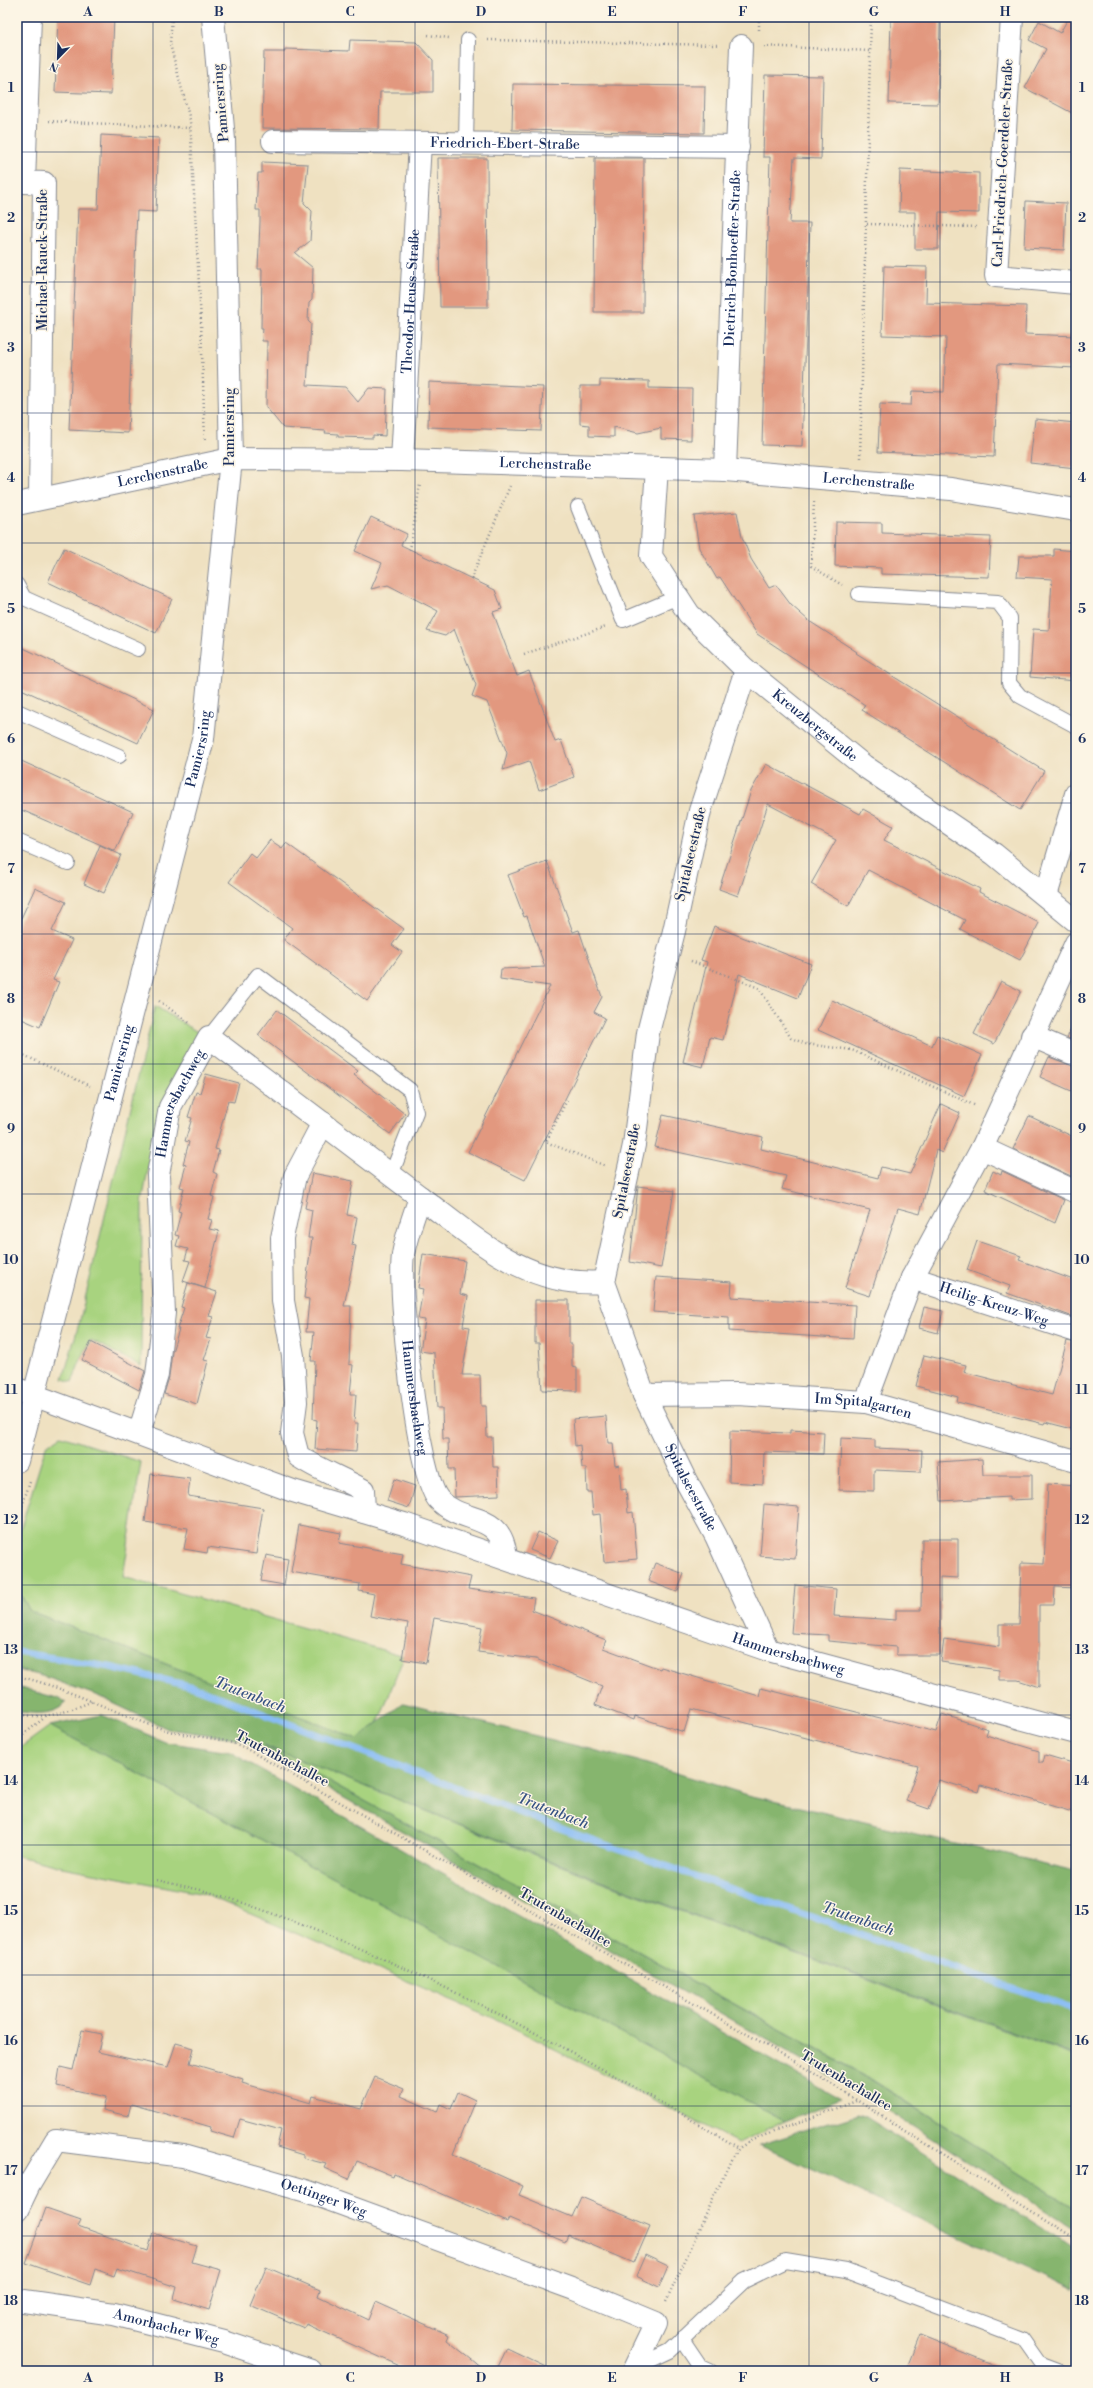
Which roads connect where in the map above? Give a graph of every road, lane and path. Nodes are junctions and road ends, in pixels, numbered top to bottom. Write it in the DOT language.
graph roads {
  1 [pos="30,17"];
  2 [pos="172,17"];
  3 [pos="213,17"];
  4 [pos="871,17"];
  5 [pos="1012,17"];
  6 [pos="468,40"];
  7 [pos="741,46"];
  8 [pos="870,51"];
  9 [pos="26,120"];
  10 [pos="190,128"];
  11 [pos="273,141"];
  12 [pos="420,143"];
  13 [pos="466,144"];
  14 [pos="738,147"];
  15 [pos="20,182"];
  16 [pos="867,224"];
  17 [pos="999,228"];
  18 [pos="1076,283"];
  19 [pos="231,459"];
  20 [pos="413,460"];
  21 [pos="519,463"];
  22 [pos="206,464"];
  23 [pos="657,468"];
  24 [pos="725,470"];
  25 [pos="816,477"];
  26 [pos="859,481"];
  27 [pos="40,498"];
  28 [pos="17,504"];
  29 [pos="578,507"];
  30 [pos="1076,510"];
  31 [pos="410,550"];
  32 [pos="471,579"];
  33 [pos="17,585"];
  34 [pos="859,594"];
  35 [pos="678,597"];
  36 [pos="623,620"];
  37 [pos="138,649"];
  38 [pos="524,654"];
  39 [pos="746,670"];
  40 [pos="17,711"];
  41 [pos="1076,726"];
  42 [pos="119,756"];
  43 [pos="1076,794"];
  44 [pos="17,842"];
  45 [pos="68,863"];
  46 [pos="1046,896"];
  47 [pos="1076,921"];
  48 [pos="1076,943"];
  49 [pos="669,952"];
  50 [pos="140,986"];
  51 [pos="1032,1036"];
  52 [pos="209,1037"];
  53 [pos="17,1052"];
  54 [pos="1076,1055"];
  55 [pos="96,1089"];
  56 [pos="567,1100"];
  57 [pos="996,1115"];
  58 [pos="323,1123"];
  59 [pos="982,1148"];
  60 [pos="627,1174"];
  61 [pos="391,1175"];
  62 [pos="1076,1192"];
  63 [pos="420,1197"];
  64 [pos="912,1278"];
  65 [pos="604,1282"];
  66 [pos="1076,1331"];
  67 [pos="26,1392"];
  68 [pos="644,1395"];
  69 [pos="866,1402"];
  70 [pos="139,1433"];
  71 [pos="17,1461"];
  72 [pos="1076,1461"];
  73 [pos="364,1512"];
  74 [pos="17,1521"];
  75 [pos="506,1559"];
  76 [pos="768,1650"];
  77 [pos="17,1676"];
  78 [pos="94,1701"];
  79 [pos="17,1714"];
  80 [pos="44,1718"];
  81 [pos="1076,1733"];
  82 [pos="17,1740"];
  83 [pos="157,1880"];
  84 [pos="859,2100"];
  85 [pos="739,2148"];
  86 [pos="17,2210"];
  87 [pos="1076,2238"];
  88 [pos="17,2300"];
  89 [pos="656,2323"];
  90 [pos="682,2339"];
  91 [pos="1041,2368"];
  92 [pos="633,2369"];
  93 [pos="704,2370"];
  94 [pos="311,2371"];
  95 [pos="1058,2371"];
  1 -- 9 [label="street, Michael-Rauck-Straße"];
  2 -- 10 [label="path"];
  3 -- 19 [label="street, Pamiersring"];
  4 -- 8 [label="path"];
  5 -- 17 [label="street, Carl-Friedrich-Goerdeler-Straße"];
  6 -- 7 [label="path"];
  6 -- 13 [label="lane"];
  7 -- 8 [label="path"];
  7 -- 14 [label="street, Dietrich-Bonhoeffer-Straße"];
  8 -- 16 [label="path"];
  9 -- 10 [label="path"];
  9 -- 15 [label="street, Michael-Rauck-Straße"];
  10 -- 22 [label="path"];
  11 -- 12 [label="street, Friedrich-Ebert-Straße"];
  12 -- 13 [label="street, Friedrich-Ebert-Straße"];
  12 -- 20 [label="street, Theodor-Heuss-Straße"];
  13 -- 14 [label="street, Friedrich-Ebert-Straße"];
  14 -- 24 [label="street, Dietrich-Bonhoeffer-Straße"];
  15 -- 27 [label="street, Michael-Rauck-Straße"];
  16 -- 17 [label="path"];
  16 -- 26 [label="path"];
  17 -- 18 [label="street, Carl-Friedrich-Goerdeler-Straße"];
  19 -- 20 [label="street, Lerchenstraße"];
  19 -- 22 [label="street, Lerchenstraße"];
  19 -- 50 [label="street, Pamiersring"];
  20 -- 21 [label="street, Lerchenstraße"];
  20 -- 31 [label="path"];
  21 -- 23 [label="street, Lerchenstraße"];
  21 -- 32 [label="path"];
  22 -- 27 [label="street, Lerchenstraße"];
  23 -- 24 [label="street, Lerchenstraße"];
  23 -- 35 [label="street, Kreuzbergstraße"];
  24 -- 25 [label="street, Lerchenstraße"];
  25 -- 26 [label="street, Lerchenstraße"];
  25 -- 34 [label="path"];
  26 -- 30 [label="street, Lerchenstraße"];
  27 -- 28 [label="street, Lerchenstraße"];
  29 -- 36 [label="lane"];
  33 -- 37 [label="lane"];
  34 -- 41 [label="lane"];
  35 -- 36 [label="lane"];
  35 -- 39 [label="street, Kreuzbergstraße"];
  36 -- 38 [label="path"];
  39 -- 46 [label="street, Kreuzbergstraße"];
  39 -- 49 [label="street, Spitalseestraße"];
  40 -- 42 [label="lane"];
  43 -- 46 [label="street"];
  44 -- 45 [label="lane"];
  46 -- 47 [label="street, Kreuzbergstraße"];
  48 -- 51 [label="street"];
  49 -- 57 [label="path"];
  49 -- 60 [label="street, Spitalseestraße"];
  50 -- 52 [label="path"];
  50 -- 67 [label="street, Pamiersring"];
  51 -- 54 [label="street"];
  51 -- 57 [label="street"];
  52 -- 58 [label="street, Hammersbachweg"];
  52 -- 61 [label="lane"];
  52 -- 70 [label="street, Hammersbachweg"];
  53 -- 55 [label="path"];
  56 -- 60 [label="path"];
  57 -- 59 [label="street"];
  58 -- 61 [label="street, Hammersbachweg"];
  58 -- 73 [label="street"];
  59 -- 62 [label="street"];
  59 -- 64 [label="street"];
  60 -- 65 [label="street, Spitalseestraße"];
  61 -- 63 [label="street, Hammersbachweg"];
  63 -- 65 [label="street, Hammersbachweg"];
  63 -- 75 [label="street, Hammersbachweg"];
  64 -- 66 [label="street, Heilig-Kreuz-Weg"];
  64 -- 69 [label="street"];
  65 -- 68 [label="street, Spitalseestraße"];
  67 -- 70 [label="street, Hammersbachweg"];
  67 -- 71 [label="street, Pamiersring"];
  68 -- 69 [label="street, Im Spitalgarten"];
  68 -- 76 [label="street, Spitalseestraße"];
  69 -- 72 [label="street, Im Spitalgarten"];
  70 -- 73 [label="street, Hammersbachweg"];
  71 -- 74 [label="path"];
  73 -- 75 [label="street, Hammersbachweg"];
  75 -- 76 [label="street, Hammersbachweg"];
  76 -- 81 [label="street, Hammersbachweg"];
  77 -- 78 [label="path, Trutenbachallee"];
  78 -- 80 [label="path"];
  78 -- 84 [label="path, Trutenbachallee"];
  79 -- 80 [label="path"];
  80 -- 82 [label="path"];
  83 -- 85 [label="path"];
  84 -- 85 [label="path"];
  84 -- 87 [label="path, Trutenbachallee"];
  85 -- 89 [label="path"];
  86 -- 89 [label="street, Oettinger Weg"];
  88 -- 94 [label="street, Amorbacher Weg"];
  89 -- 92 [label="street"];
  90 -- 91 [label="lane"];
  90 -- 92 [label="lane"];
  90 -- 93 [label="lane"];
  91 -- 95 [label="lane"];
}
